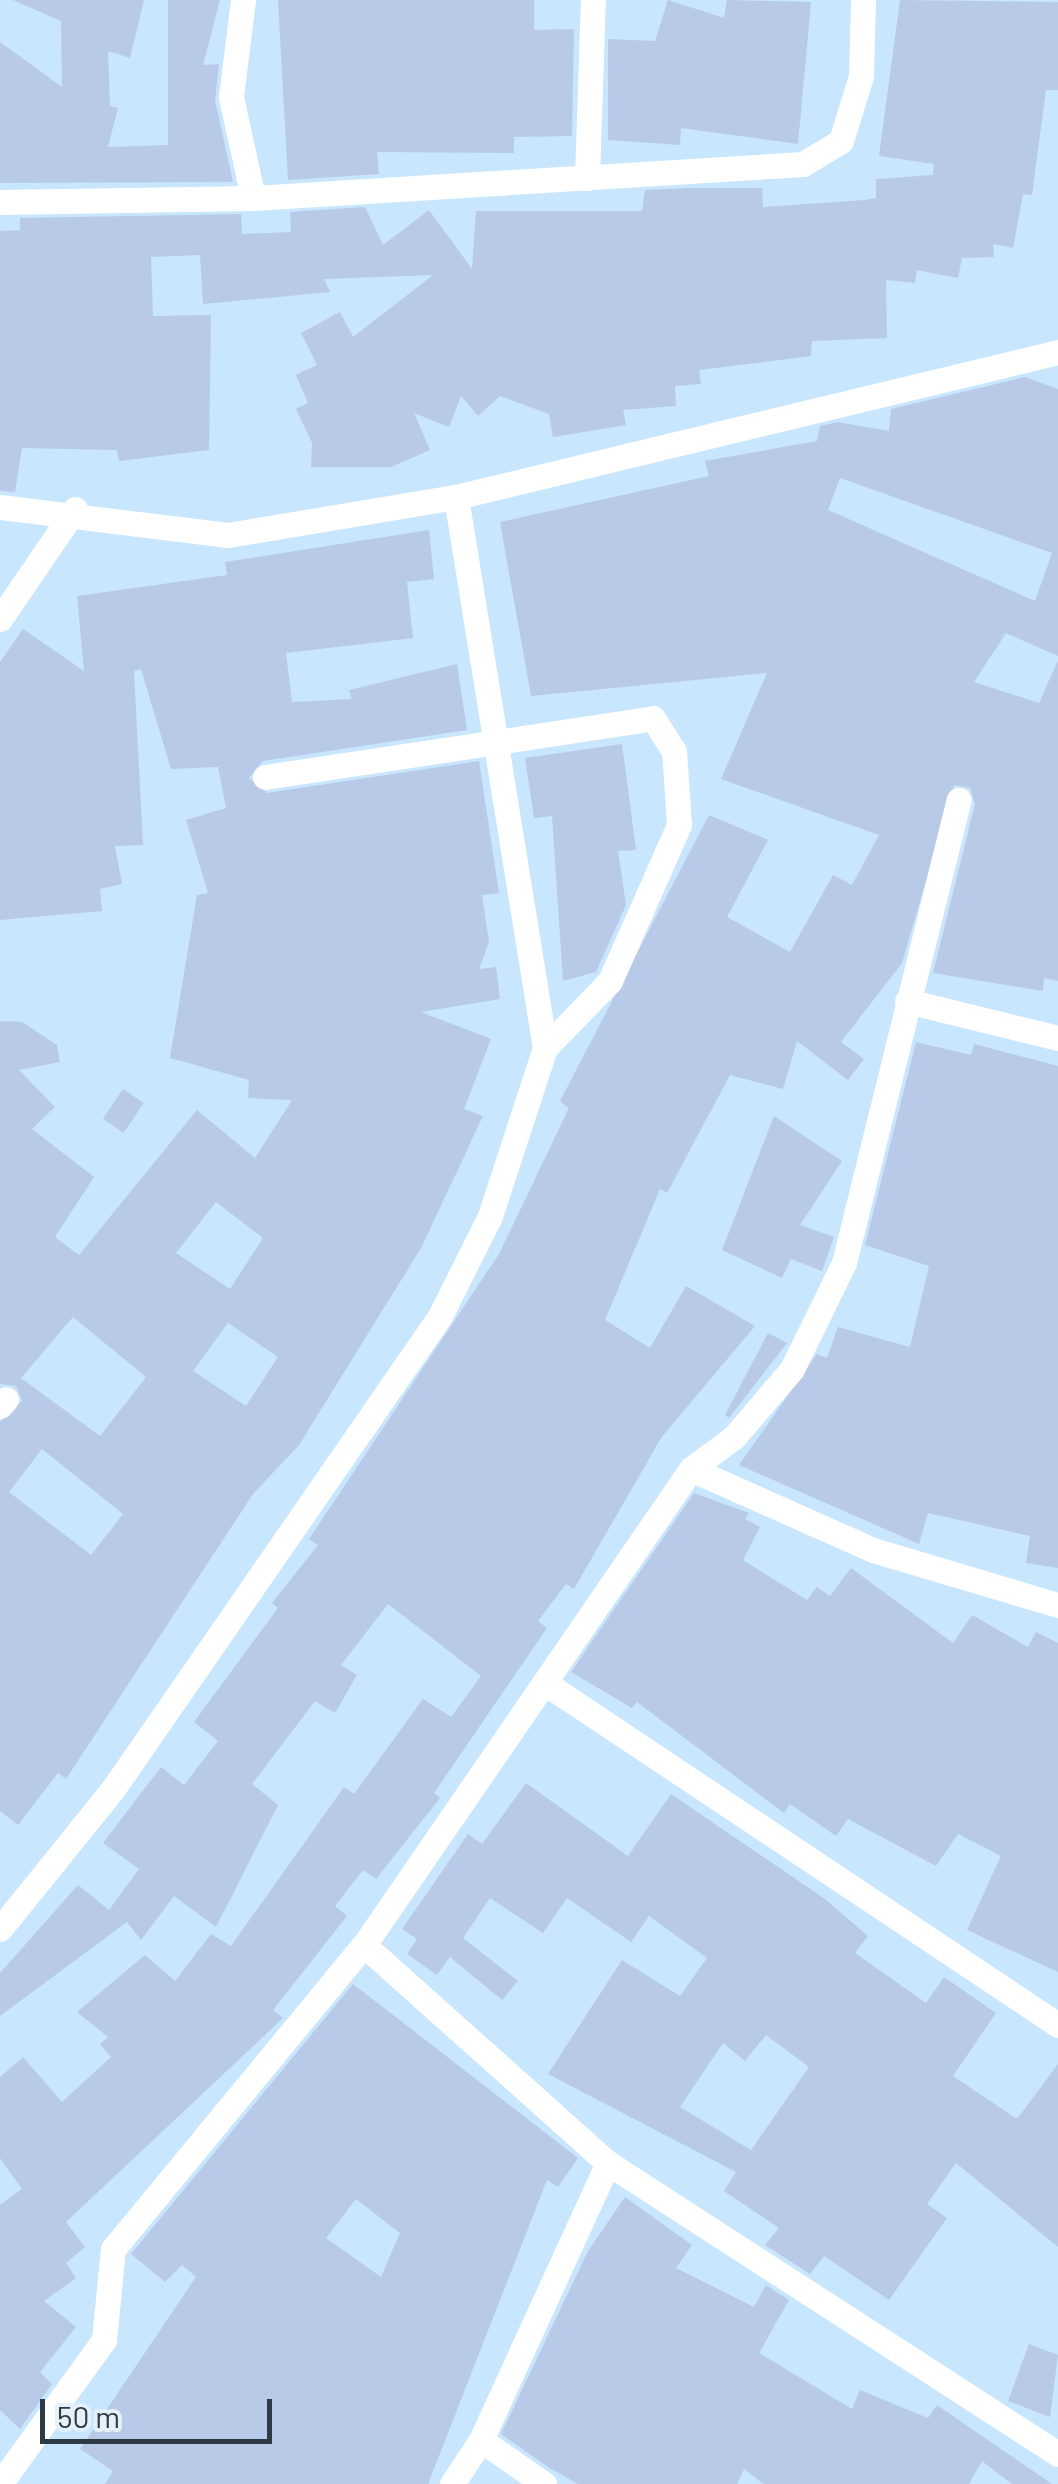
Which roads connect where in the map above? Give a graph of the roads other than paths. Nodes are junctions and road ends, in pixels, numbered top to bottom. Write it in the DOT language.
graph roads {
  1 [pos="243,0"];
  2 [pos="593,0"];
  3 [pos="863,0"];
  4 [pos="588,178"];
  5 [pos="253,198"];
  6 [pos="0,202"];
  7 [pos="1058,352"];
  8 [pos="456,497"];
  9 [pos="0,507"];
  10 [pos="75,509"];
  11 [pos="0,620"];
  12 [pos="493,736"];
  13 [pos="265,777"];
  14 [pos="959,800"];
  15 [pos="906,1002"];
  16 [pos="1058,1038"];
  17 [pos="545,1048"];
  18 [pos="691,1469"];
  19 [pos="1058,1605"];
  20 [pos="548,1686"];
  21 [pos="0,1929"];
  22 [pos="364,1945"];
  23 [pos="1058,2025"];
  24 [pos="608,2163"];
  25 [pos="481,2440"];
  26 [pos="1058,2454"];
  27 [pos="4,2468"];
  28 [pos="452,2484"];
  29 [pos="544,2484"];
  1 -- 5 [label="street"];
  2 -- 4 [label="street"];
  3 -- 4 [label="street"];
  4 -- 5 [label="street"];
  5 -- 6 [label="street"];
  7 -- 8 [label="street"];
  8 -- 10 [label="street"];
  8 -- 12 [label="street"];
  9 -- 10 [label="street"];
  10 -- 11 [label="street"];
  12 -- 13 [label="street"];
  12 -- 17 [label="street"];
  12 -- 17 [label="street"];
  14 -- 15 [label="street"];
  15 -- 16 [label="street"];
  15 -- 18 [label="street"];
  17 -- 21 [label="street"];
  18 -- 19 [label="street"];
  18 -- 20 [label="street"];
  20 -- 22 [label="street"];
  20 -- 23 [label="street"];
  22 -- 24 [label="street"];
  22 -- 27 [label="street"];
  24 -- 25 [label="street"];
  24 -- 26 [label="street"];
  25 -- 28 [label="street"];
  25 -- 29 [label="street"];
}
